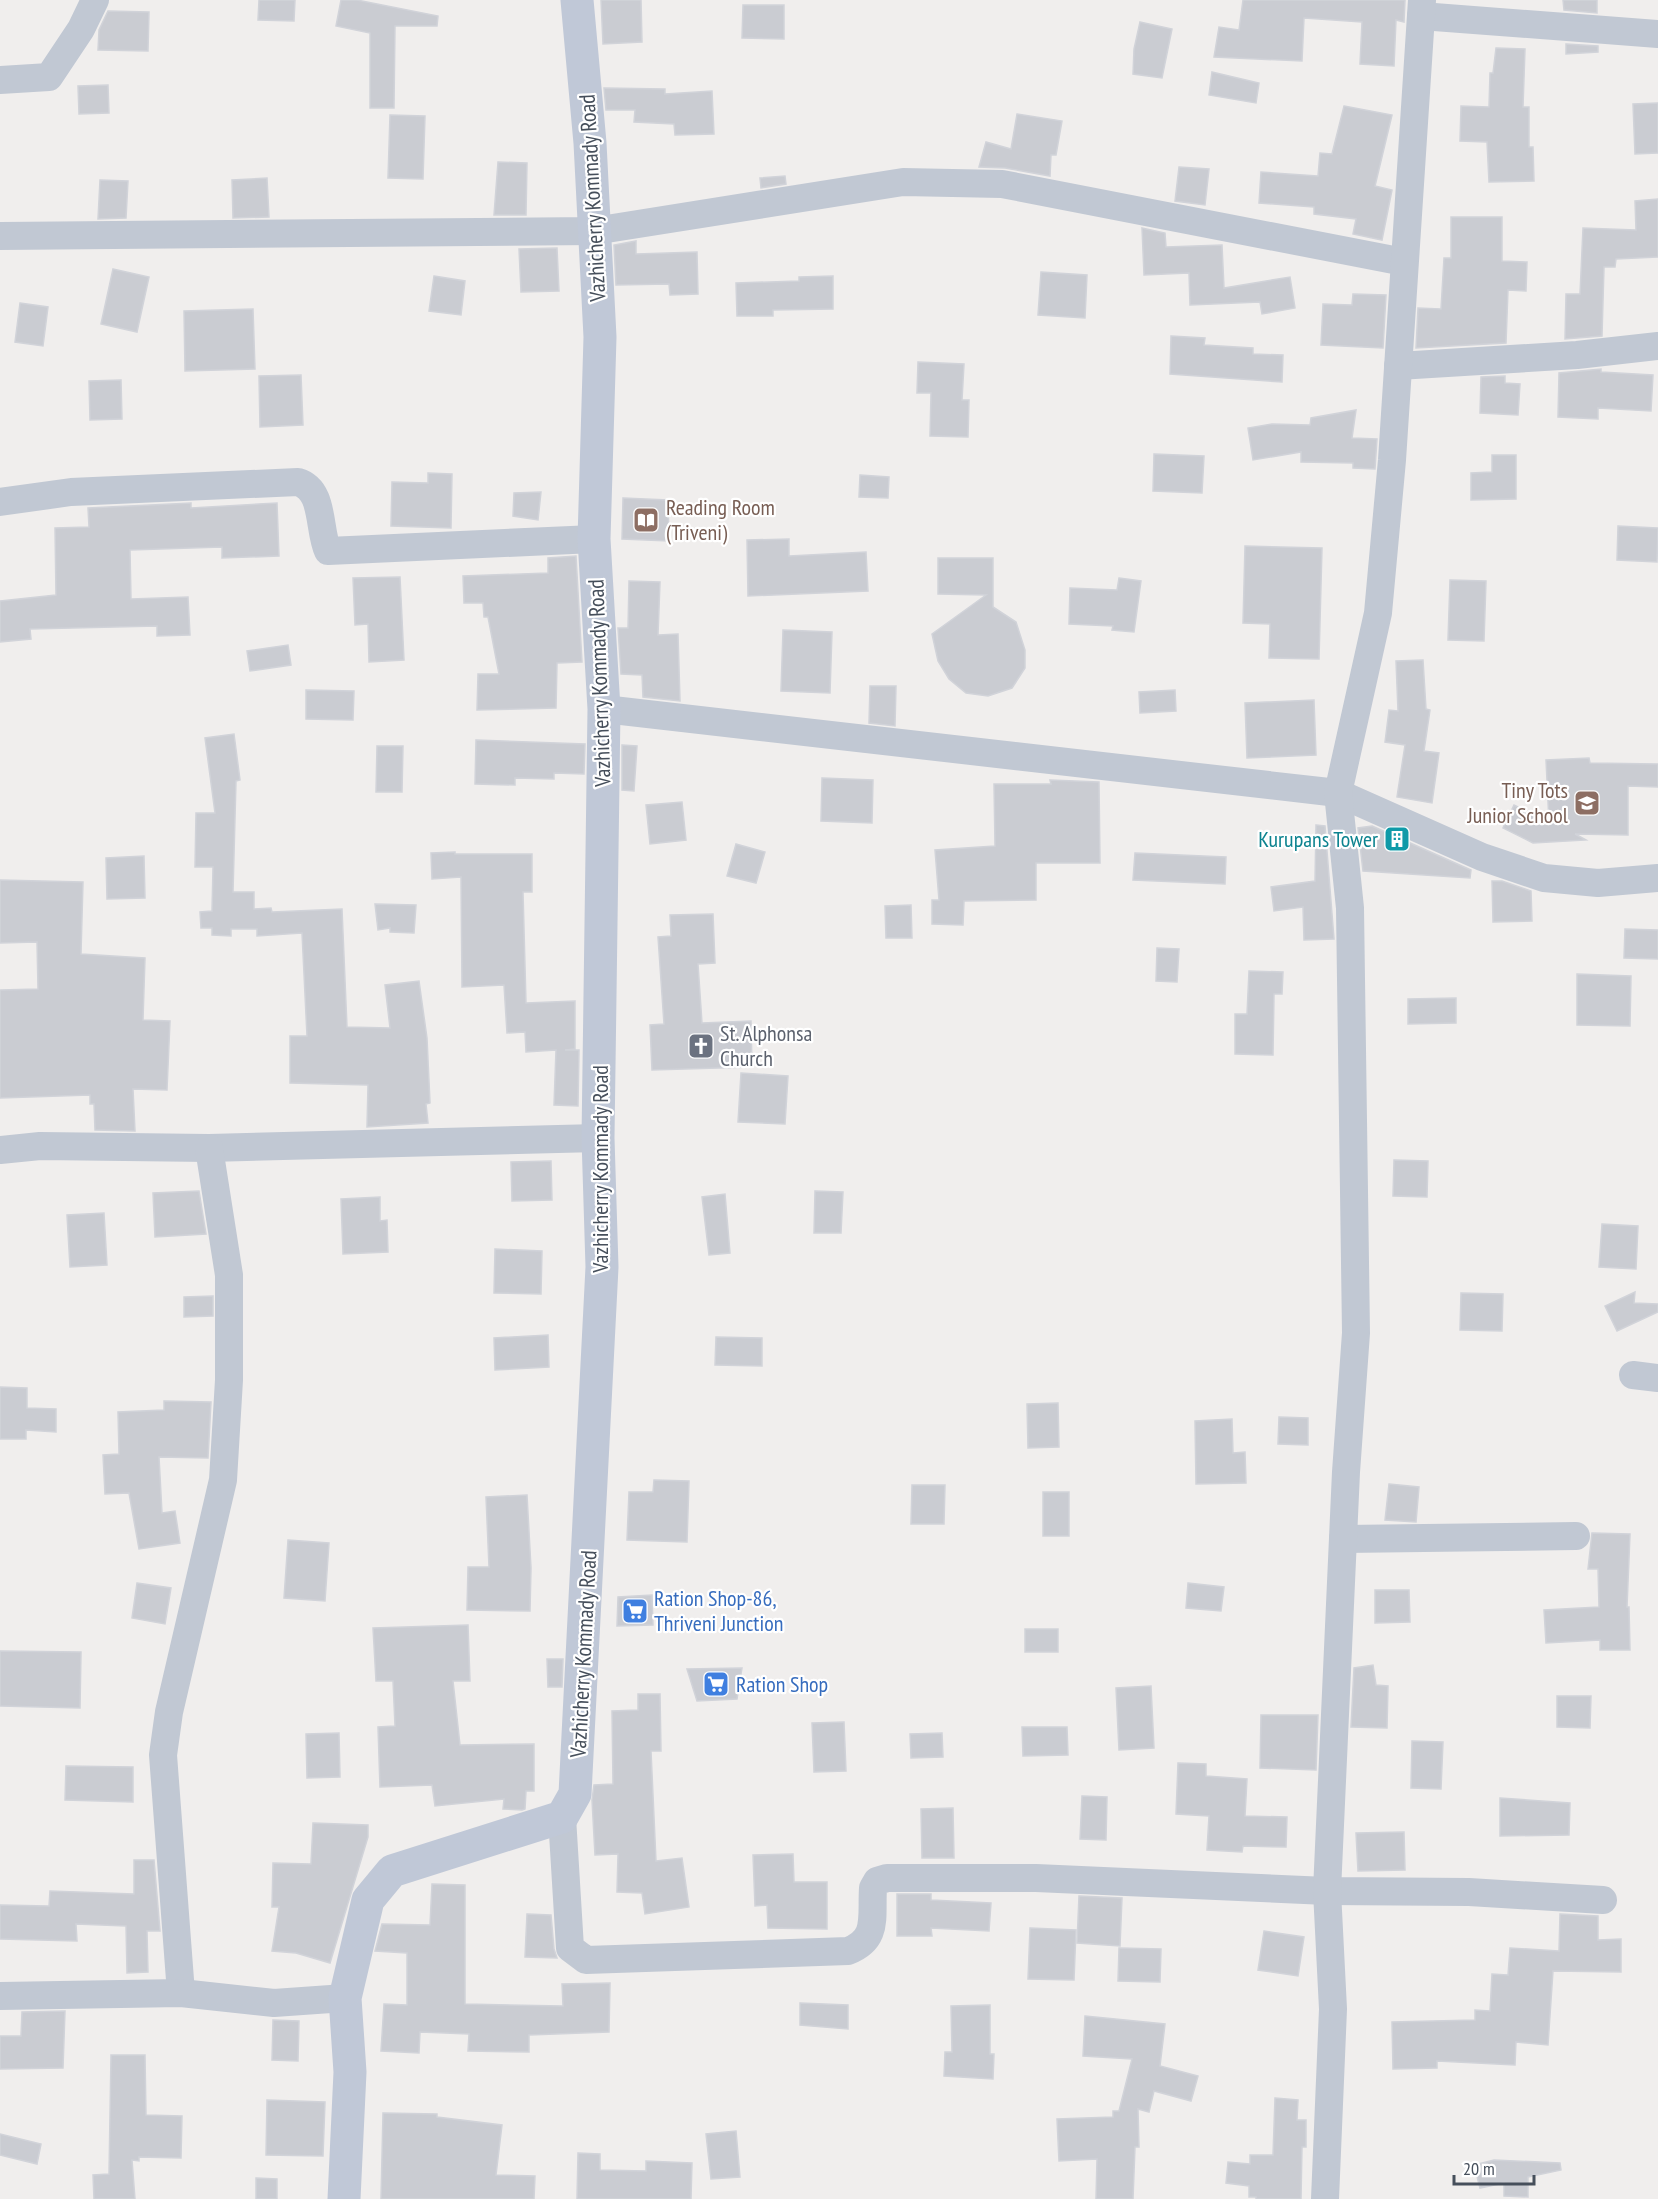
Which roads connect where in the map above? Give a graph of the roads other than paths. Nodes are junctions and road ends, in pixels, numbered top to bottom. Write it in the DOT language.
graph roads {
  1 [pos="95,0"];
  2 [pos="578,0"];
  3 [pos="1421,8"];
  4 [pos="1658,34"];
  5 [pos="0,80"];
  6 [pos="594,231"];
  7 [pos="0,237"];
  8 [pos="1404,262"];
  9 [pos="1658,346"];
  10 [pos="1398,366"];
  11 [pos="0,502"];
  12 [pos="594,539"];
  13 [pos="604,709"];
  14 [pos="1338,794"];
  15 [pos="1658,878"];
  16 [pos="598,1138"];
  17 [pos="209,1148"];
  18 [pos="0,1150"];
  19 [pos="1576,1536"];
  20 [pos="1343,1539"];
  21 [pos="562,1817"];
  22 [pos="1327,1891"];
  23 [pos="1603,1900"];
  24 [pos="181,1993"];
  25 [pos="0,1996"];
  26 [pos="345,1998"];
  27 [pos="344,2199"];
  28 [pos="1325,2199"];
  1 -- 5 [label="street"];
  2 -- 6 [label="main road, Vazhicherry Kommady Road"];
  3 -- 4 [label="street"];
  3 -- 8 [label="street"];
  6 -- 7 [label="street"];
  6 -- 8 [label="street"];
  6 -- 12 [label="main road, Vazhicherry Kommady Road"];
  8 -- 10 [label="street"];
  9 -- 10 [label="street"];
  10 -- 14 [label="street"];
  11 -- 12 [label="street"];
  12 -- 13 [label="main road, Vazhicherry Kommady Road"];
  13 -- 14 [label="street"];
  13 -- 16 [label="main road, Vazhicherry Kommady Road"];
  14 -- 15 [label="street"];
  14 -- 20 [label="street"];
  16 -- 17 [label="street"];
  16 -- 21 [label="main road, Vazhicherry Kommady Road"];
  17 -- 18 [label="street"];
  17 -- 24 [label="street"];
  19 -- 20 [label="street"];
  20 -- 22 [label="street"];
  21 -- 22 [label="street"];
  21 -- 26 [label="main road"];
  22 -- 23 [label="street"];
  22 -- 28 [label="street"];
  24 -- 25 [label="street"];
  24 -- 26 [label="street"];
  26 -- 27 [label="main road"];
}
